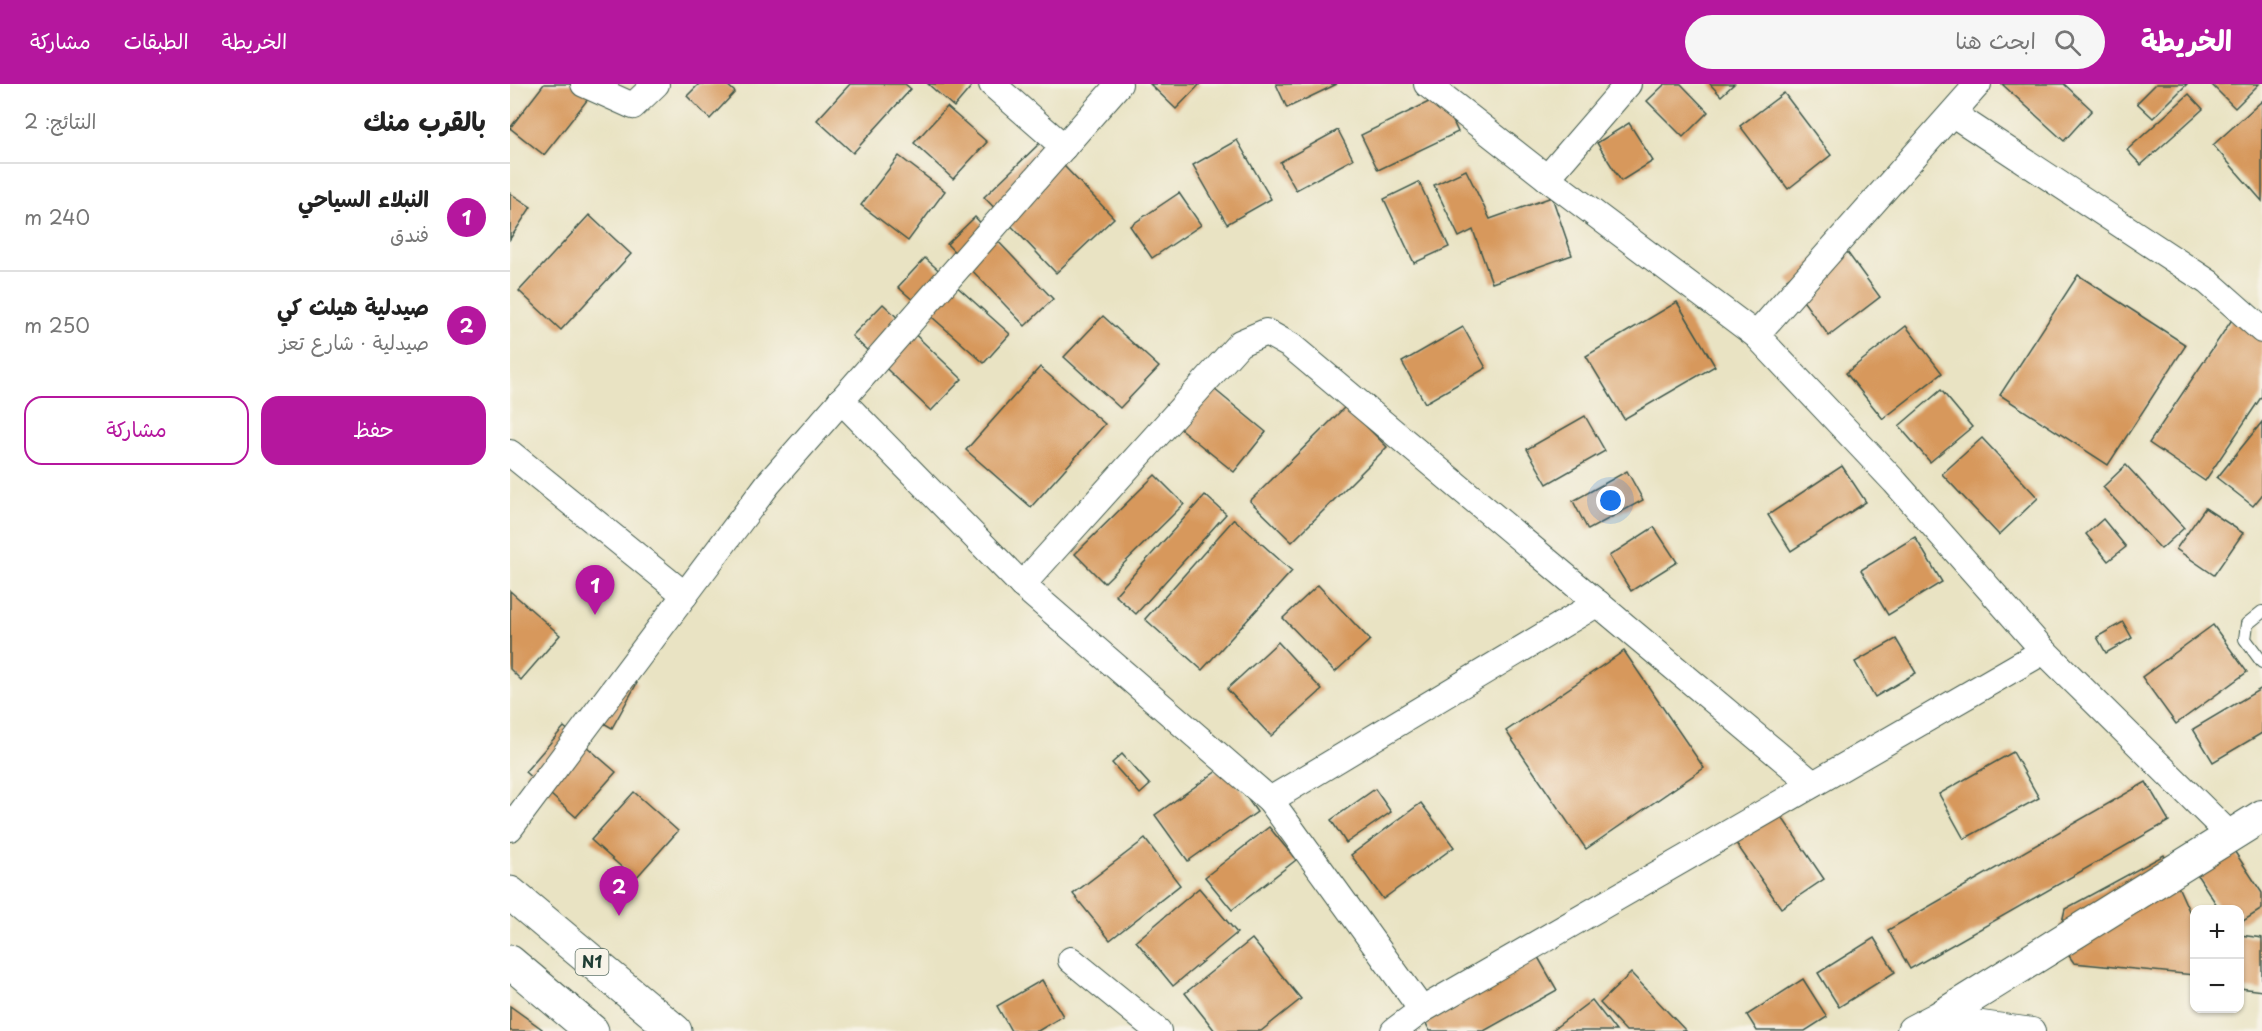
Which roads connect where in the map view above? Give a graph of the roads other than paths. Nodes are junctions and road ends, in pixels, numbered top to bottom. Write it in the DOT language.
graph roads {
  1 [pos="584,84"];
  2 [pos="656,84"];
  3 [pos="992,84"];
  4 [pos="1119,84"];
  5 [pos="1427,84"];
  6 [pos="1628,84"];
  7 [pos="1978,84"];
  8 [pos="1953,114"];
  9 [pos="1064,147"];
  10 [pos="1547,178"];
  11 [pos="2262,330"];
  12 [pos="1756,335"];
  13 [pos="841,400"];
  14 [pos="510,453"];
  15 [pos="1022,585"];
  16 [pos="685,595"];
  17 [pos="1598,603"];
  18 [pos="2262,612"];
  19 [pos="2044,651"];
  20 [pos="2262,662"];
  21 [pos="1813,784"];
  22 [pos="1270,800"];
  23 [pos="2262,816"];
  24 [pos="510,828"];
  25 [pos="2231,836"];
  26 [pos="510,893"];
  27 [pos="1071,960"];
  28 [pos="510,962"];
  29 [pos="1422,1010"];
  30 [pos="1925,1024"];
  31 [pos="592,1031"];
  32 [pos="675,1031"];
  33 [pos="1158,1031"];
  34 [pos="1394,1031"];
  35 [pos="2032,1031"];
  1 -- 2 [label="street"];
  3 -- 9 [label="street"];
  4 -- 9 [label="street"];
  5 -- 10 [label="street"];
  6 -- 10 [label="street"];
  7 -- 8 [label="street"];
  8 -- 11 [label="street"];
  8 -- 12 [label="street"];
  9 -- 13 [label="street"];
  10 -- 12 [label="street"];
  12 -- 19 [label="street"];
  13 -- 15 [label="street"];
  13 -- 16 [label="street"];
  14 -- 16 [label="street"];
  15 -- 17 [label="street"];
  15 -- 22 [label="street"];
  16 -- 24 [label="street"];
  17 -- 21 [label="street"];
  17 -- 22 [label="street"];
  18 -- 20 [label="lane"];
  19 -- 21 [label="street"];
  19 -- 25 [label="street"];
  21 -- 29 [label="street"];
  22 -- 29 [label="street"];
  23 -- 25 [label="street"];
  25 -- 30 [label="street"];
  26 -- 32 [label="highway, N1"];
  27 -- 33 [label="street"];
  28 -- 31 [label="highway"];
  29 -- 34 [label="street"];
  30 -- 35 [label="street"];
}
